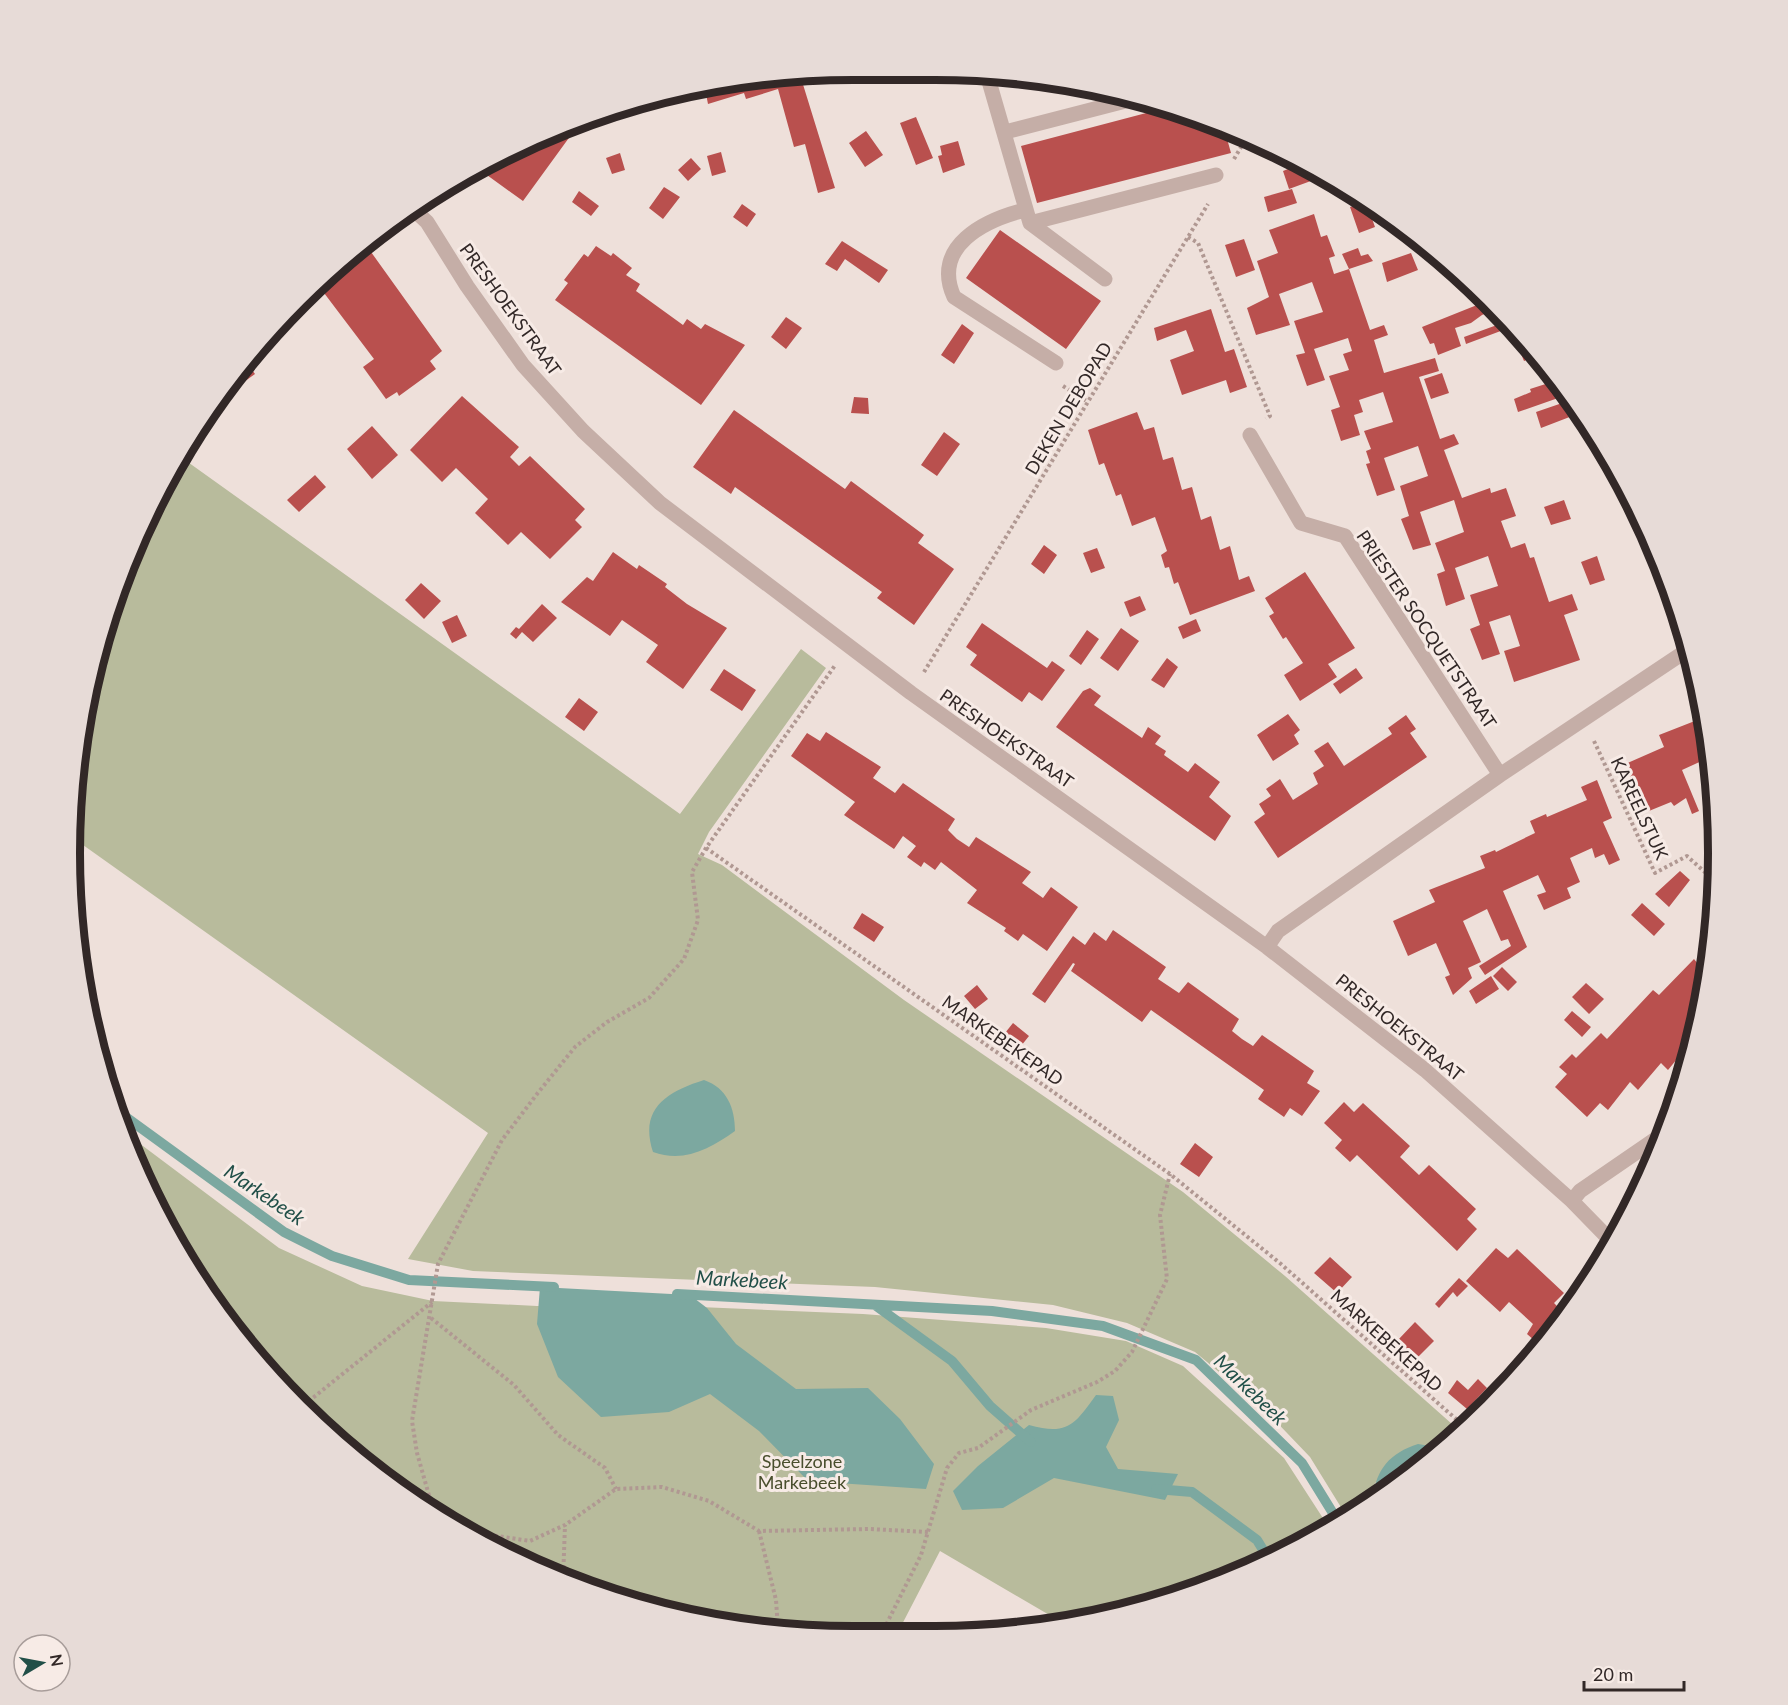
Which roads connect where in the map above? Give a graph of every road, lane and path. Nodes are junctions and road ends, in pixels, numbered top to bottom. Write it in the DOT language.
graph roads {
  1 [pos="989,81"];
  2 [pos="1120,102"];
  3 [pos="1005,132"];
  4 [pos="1242,143"];
  5 [pos="1222,171"];
  6 [pos="1211,197"];
  7 [pos="426,208"];
  8 [pos="418,214"];
  9 [pos="1028,217"];
  10 [pos="427,222"];
  11 [pos="1188,237"];
  12 [pos="1106,279"];
  13 [pos="1056,363"];
  14 [pos="1250,435"];
  15 [pos="850,645"];
  16 [pos="1682,653"];
  17 [pos="911,693"];
  18 [pos="1584,719"];
  19 [pos="1500,775"];
  20 [pos="706,848"];
  21 [pos="1708,875"];
  22 [pos="1267,947"];
  23 [pos="1652,1141"];
  24 [pos="1170,1174"];
  25 [pos="1572,1201"];
  26 [pos="1606,1236"];
  27 [pos="433,1302"];
  28 [pos="430,1317"];
  29 [pos="309,1401"];
  30 [pos="1458,1421"];
  31 [pos="616,1489"];
  32 [pos="430,1500"];
  33 [pos="565,1526"];
  34 [pos="759,1531"];
  35 [pos="928,1532"];
  36 [pos="490,1535"];
  37 [pos="563,1569"];
  38 [pos="777,1621"];
  39 [pos="886,1626"];
  1 -- 3 [label="street"];
  2 -- 3 [label="street"];
  3 -- 9 [label="street"];
  4 -- 5 [label="path"];
  5 -- 9 [label="street"];
  6 -- 11 [label="path, DEKEN DEBOPAD"];
  7 -- 10 [label="street, PRESHOEKSTRAAT"];
  8 -- 10 [label="street, PRESHOEKSTRAAT"];
  9 -- 12 [label="street"];
  9 -- 13 [label="street"];
  10 -- 15 [label="street, PRESHOEKSTRAAT"];
  11 -- 14 [label="path"];
  11 -- 17 [label="path, DEKEN DEBOPAD"];
  14 -- 19 [label="street, PRIESTER SOCQUETSTRAAT"];
  15 -- 17 [label="street, PRESHOEKSTRAAT"];
  15 -- 20 [label="path"];
  16 -- 18 [label="street"];
  17 -- 22 [label="street, PRESHOEKSTRAAT"];
  18 -- 19 [label="street"];
  18 -- 21 [label="path, KAREELSTUK"];
  19 -- 22 [label="street"];
  20 -- 24 [label="path, MARKEBEKEPAD"];
  20 -- 27 [label="path"];
  22 -- 25 [label="street, PRESHOEKSTRAAT"];
  23 -- 25 [label="street"];
  24 -- 30 [label="path, MARKEBEKEPAD"];
  24 -- 35 [label="path"];
  25 -- 26 [label="street, PRESHOEKSTRAAT"];
  27 -- 28 [label="path"];
  27 -- 29 [label="path"];
  28 -- 31 [label="path"];
  28 -- 32 [label="path"];
  31 -- 33 [label="path"];
  31 -- 34 [label="path"];
  33 -- 36 [label="path"];
  33 -- 37 [label="path"];
  34 -- 35 [label="path"];
  34 -- 38 [label="path"];
  35 -- 39 [label="path"];
}
